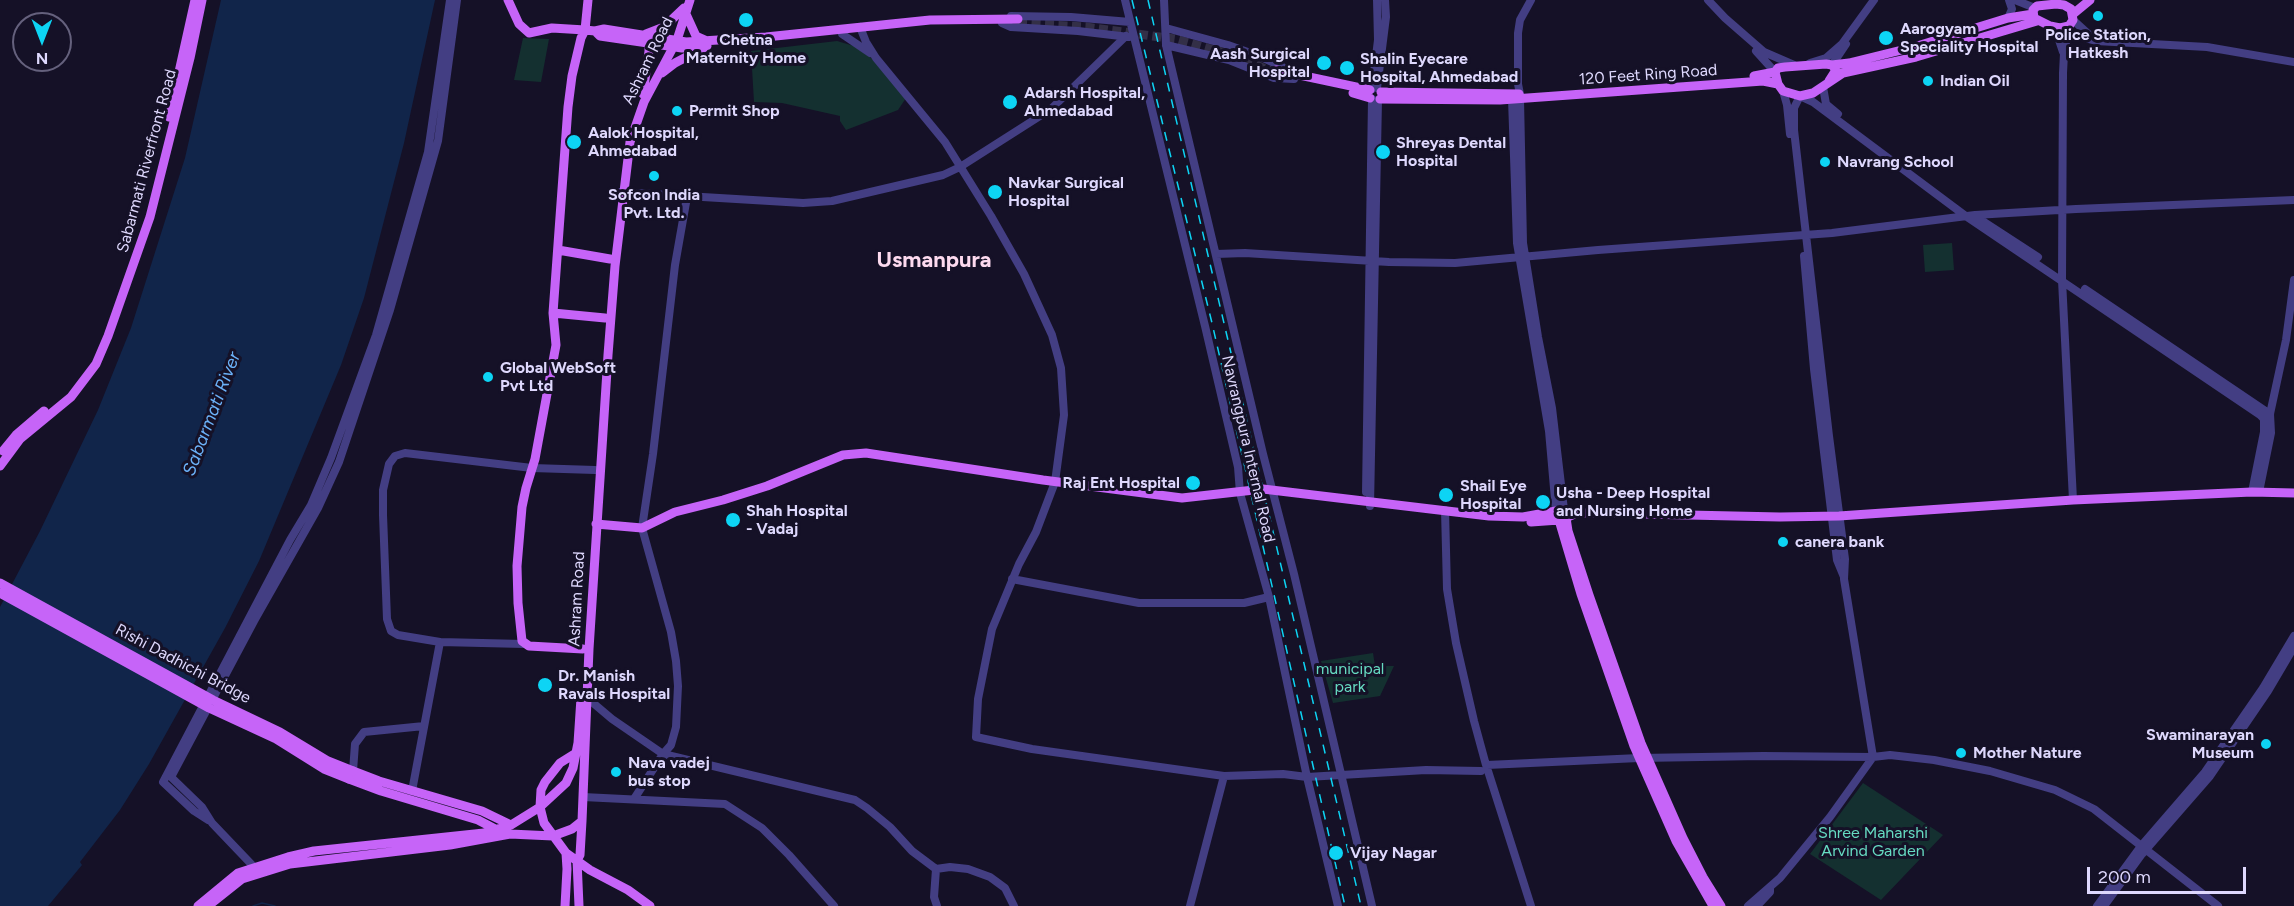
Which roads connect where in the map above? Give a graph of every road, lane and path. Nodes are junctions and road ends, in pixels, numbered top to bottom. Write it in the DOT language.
graph roads {
  1 [pos="195,0"];
  2 [pos="202,0"];
  3 [pos="450,0"];
  4 [pos="456,0"];
  5 [pos="507,0"];
  6 [pos="588,0"];
  7 [pos="1125,0"];
  8 [pos="1164,0"];
  9 [pos="1377,0"];
  10 [pos="1385,0"];
  11 [pos="1529,0"];
  12 [pos="1701,0"];
  13 [pos="1708,0"];
  14 [pos="1876,0"];
  15 [pos="2009,0"];
  16 [pos="2015,0"];
  17 [pos="2090,0"];
  18 [pos="687,6"];
  19 [pos="2035,9"];
  20 [pos="2008,18"];
  21 [pos="2074,18"];
  22 [pos="1003,21"];
  23 [pos="1018,21"];
  24 [pos="1130,22"];
  25 [pos="1166,28"];
  26 [pos="2055,28"];
  27 [pos="590,30"];
  28 [pos="861,30"];
  29 [pos="842,32"];
  30 [pos="1130,37"];
  31 [pos="644,38"];
  32 [pos="2096,40"];
  33 [pos="673,42"];
  34 [pos="707,44"];
  35 [pos="1166,45"];
  36 [pos="1845,46"];
  37 [pos="2064,53"];
  38 [pos="876,58"];
  39 [pos="2294,62"];
  40 [pos="1849,63"];
  41 [pos="1801,65"];
  42 [pos="1832,65"];
  43 [pos="1278,72"];
  44 [pos="1775,72"];
  45 [pos="658,76"];
  46 [pos="1293,76"];
  47 [pos="1826,84"];
  48 [pos="1780,87"];
  49 [pos="643,94"];
  50 [pos="1375,94"];
  51 [pos="1516,96"];
  52 [pos="1800,96"];
  53 [pos="960,167"];
  54 [pos="1797,173"];
  55 [pos="621,192"];
  56 [pos="687,197"];
  57 [pos="2294,201"];
  58 [pos="2063,210"];
  59 [pos="1971,216"];
  60 [pos="1804,235"];
  61 [pos="558,250"];
  62 [pos="1216,254"];
  63 [pos="1522,257"];
  64 [pos="610,259"];
  65 [pos="1373,261"];
  66 [pos="2062,277"];
  67 [pos="2294,280"];
  68 [pos="389,302"];
  69 [pos="553,313"];
  70 [pos="605,318"];
  71 [pos="2290,340"];
  72 [pos="2267,417"];
  73 [pos="8,443"];
  74 [pos="0,456"];
  75 [pos="0,466"];
  76 [pos="532,468"];
  77 [pos="595,470"];
  78 [pos="1055,482"];
  79 [pos="2256,489"];
  80 [pos="2294,491"];
  81 [pos="1270,492"];
  82 [pos="1240,493"];
  83 [pos="2187,493"];
  84 [pos="2073,498"];
  85 [pos="1368,504"];
  86 [pos="1445,513"];
  87 [pos="1561,514"];
  88 [pos="1836,514"];
  89 [pos="596,524"];
  90 [pos="642,528"];
  91 [pos="1012,579"];
  92 [pos="0,583"];
  93 [pos="0,593"];
  94 [pos="1269,597"];
  95 [pos="2294,636"];
  96 [pos="440,642"];
  97 [pos="524,644"];
  98 [pos="2294,647"];
  99 [pos="583,649"];
  100 [pos="586,698"];
  101 [pos="424,726"];
  102 [pos="576,753"];
  103 [pos="663,754"];
  104 [pos="1873,757"];
  105 [pos="1643,758"];
  106 [pos="1485,768"];
  107 [pos="1341,773"];
  108 [pos="351,775"];
  109 [pos="1224,776"];
  110 [pos="1307,777"];
  111 [pos="412,791"];
  112 [pos="584,797"];
  113 [pos="634,799"];
  114 [pos="540,807"];
  115 [pos="582,821"];
  116 [pos="212,823"];
  117 [pos="510,829"];
  118 [pos="497,830"];
  119 [pos="553,836"];
  120 [pos="2144,848"];
  121 [pos="566,853"];
  122 [pos="578,857"];
  123 [pos="936,869"];
  124 [pos="255,870"];
  125 [pos="1770,887"];
  126 [pos="198,906"];
  127 [pos="208,906"];
  128 [pos="565,906"];
  129 [pos="579,906"];
  130 [pos="650,906"];
  131 [pos="657,906"];
  132 [pos="834,906"];
  133 [pos="938,906"];
  134 [pos="1014,906"];
  135 [pos="1190,906"];
  136 [pos="1338,906"];
  137 [pos="1372,906"];
  138 [pos="1531,906"];
  139 [pos="1713,906"];
  140 [pos="1721,906"];
  141 [pos="1748,906"];
  142 [pos="1757,906"];
  143 [pos="2097,906"];
  144 [pos="2104,906"];
  145 [pos="2218,906"];
  1 -- 73 [label="main road, Sabarmati Riverfront Road"];
  2 -- 73 [label="main road, Sabarmati Riverfront Road"];
  3 -- 68 [label="street"];
  4 -- 68 [label="street"];
  5 -- 27 [label="main road"];
  6 -- 27 [label="main road"];
  7 -- 24 [label="street, Navrangpura Internal Road"];
  8 -- 25 [label="street, Navrangpura Internal Road"];
  9 -- 50 [label="street"];
  10 -- 50 [label="street"];
  11 -- 51 [label="street"];
  12 -- 44 [label="street"];
  13 -- 41 [label="street"];
  14 -- 36 [label="street"];
  14 -- 41 [label="street"];
  15 -- 20 [label="street"];
  16 -- 19 [label="street"];
  17 -- 21 [label="main road"];
  18 -- 31 [label="main road"];
  18 -- 33 [label="main road, Ashram Road"];
  18 -- 34 [label="main road"];
  19 -- 20 [label="main road"];
  19 -- 21 [label="main road"];
  19 -- 26 [label="main road"];
  19 -- 47 [label="main road"];
  20 -- 40 [label="main road"];
  21 -- 26 [label="main road"];
  21 -- 32 [label="street"];
  21 -- 32 [label="street"];
  21 -- 37 [label="street"];
  22 -- 23 [label="main road"];
  22 -- 24 [label="street"];
  22 -- 28 [label="main road"];
  22 -- 30 [label="street"];
  24 -- 30 [label="street, Navrangpura Internal Road"];
  25 -- 35 [label="street, Navrangpura Internal Road"];
  25 -- 46 [label="street"];
  26 -- 37 [label="street"];
  27 -- 31 [label="main road"];
  27 -- 61 [label="main road"];
  28 -- 29 [label="main road"];
  28 -- 38 [label="street"];
  29 -- 34 [label="main road"];
  29 -- 38 [label="street"];
  30 -- 53 [label="street"];
  30 -- 82 [label="street, Navrangpura Internal Road"];
  31 -- 33 [label="main road"];
  31 -- 49 [label="main road"];
  32 -- 39 [label="street"];
  33 -- 34 [label="main road"];
  33 -- 45 [label="main road, Ashram Road"];
  33 -- 49 [label="main road, Ashram Road"];
  34 -- 45 [label="main road"];
  35 -- 46 [label="street"];
  35 -- 62 [label="street, Navrangpura Internal Road"];
  36 -- 40 [label="street"];
  36 -- 42 [label="street"];
  37 -- 58 [label="street"];
  38 -- 53 [label="street"];
  40 -- 42 [label="main road"];
  41 -- 42 [label="main road, 120 Feet Ring Road"];
  41 -- 44 [label="main road, 120 Feet Ring Road"];
  42 -- 47 [label="main road"];
  43 -- 46 [label="main road, 120 Feet Ring Road"];
  44 -- 48 [label="main road"];
  44 -- 51 [label="main road, 120 Feet Ring Road"];
  45 -- 55 [label="main road, Ashram Road"];
  46 -- 50 [label="main road, 120 Feet Ring Road"];
  47 -- 52 [label="main road"];
  47 -- 59 [label="street"];
  48 -- 51 [label="main road, 120 Feet Ring Road"];
  48 -- 52 [label="main road, 120 Feet Ring Road"];
  48 -- 54 [label="street"];
  49 -- 55 [label="main road, Ashram Road"];
  50 -- 51 [label="main road, 120 Feet Ring Road"];
  50 -- 65 [label="street"];
  51 -- 63 [label="street"];
  52 -- 54 [label="street"];
  52 -- 59 [label="street"];
  53 -- 56 [label="street"];
  53 -- 78 [label="street"];
  54 -- 60 [label="street"];
  55 -- 56 [label="street"];
  55 -- 64 [label="main road, Ashram Road"];
  55 -- 89 [label="main road, Ashram Road"];
  56 -- 90 [label="street"];
  57 -- 58 [label="street"];
  58 -- 59 [label="street"];
  58 -- 66 [label="street"];
  59 -- 60 [label="street"];
  59 -- 66 [label="street"];
  60 -- 63 [label="street"];
  60 -- 88 [label="street"];
  61 -- 64 [label="main road"];
  61 -- 69 [label="main road"];
  62 -- 65 [label="street"];
  62 -- 81 [label="street, Navrangpura Internal Road"];
  63 -- 65 [label="street"];
  63 -- 87 [label="street"];
  64 -- 70 [label="main road, Ashram Road"];
  65 -- 85 [label="street"];
  66 -- 72 [label="street"];
  66 -- 84 [label="street"];
  67 -- 71 [label="street"];
  68 -- 116 [label="street"];
  68 -- 116 [label="street"];
  69 -- 70 [label="main road"];
  69 -- 76 [label="main road"];
  70 -- 77 [label="main road, Ashram Road"];
  71 -- 72 [label="street"];
  72 -- 79 [label="street"];
  73 -- 74 [label="main road, Sabarmati Riverfront Road"];
  73 -- 75 [label="main road, Sabarmati Riverfront Road"];
  76 -- 77 [label="street"];
  76 -- 96 [label="street"];
  76 -- 97 [label="main road"];
  77 -- 99 [label="main road, Ashram Road"];
  78 -- 82 [label="main road"];
  78 -- 90 [label="main road"];
  78 -- 91 [label="street"];
  79 -- 80 [label="main road"];
  79 -- 83 [label="main road"];
  81 -- 82 [label="main road"];
  81 -- 85 [label="main road"];
  81 -- 107 [label="street, Navrangpura Internal Road"];
  82 -- 94 [label="street, Navrangpura Internal Road"];
  83 -- 84 [label="main road"];
  83 -- 84 [label="main road"];
  84 -- 88 [label="main road"];
  85 -- 86 [label="main road"];
  86 -- 87 [label="main road"];
  86 -- 106 [label="street"];
  87 -- 88 [label="main road"];
  87 -- 105 [label="main road"];
  88 -- 104 [label="street"];
  89 -- 90 [label="main road"];
  89 -- 100 [label="main road, Ashram Road"];
  90 -- 103 [label="street"];
  91 -- 94 [label="street"];
  91 -- 109 [label="street"];
  92 -- 108 [label="main road, Rishi Dadhichi Bridge, bridge"];
  93 -- 108 [label="main road, Rishi Dadhichi Bridge, bridge"];
  94 -- 110 [label="street, Navrangpura Internal Road"];
  95 -- 120 [label="street"];
  96 -- 97 [label="street"];
  96 -- 101 [label="street"];
  97 -- 99 [label="main road"];
  98 -- 120 [label="street"];
  99 -- 102 [label="main road, Ashram Road"];
  100 -- 103 [label="street"];
  100 -- 112 [label="main road, Ashram Road"];
  101 -- 108 [label="street"];
  101 -- 111 [label="street"];
  102 -- 114 [label="main road, Ashram Road"];
  102 -- 114 [label="main road"];
  103 -- 113 [label="street"];
  103 -- 123 [label="street"];
  104 -- 105 [label="street"];
  104 -- 120 [label="street"];
  104 -- 125 [label="street"];
  105 -- 106 [label="street"];
  105 -- 139 [label="main road"];
  105 -- 140 [label="main road"];
  106 -- 107 [label="street"];
  106 -- 138 [label="street"];
  107 -- 110 [label="street"];
  107 -- 137 [label="street, Navrangpura Internal Road"];
  108 -- 111 [label="main road"];
  108 -- 118 [label="main road"];
  109 -- 110 [label="street"];
  109 -- 135 [label="street"];
  110 -- 136 [label="street, Navrangpura Internal Road"];
  111 -- 117 [label="main road"];
  112 -- 113 [label="street"];
  112 -- 115 [label="main road, Ashram Road"];
  113 -- 132 [label="street"];
  114 -- 117 [label="main road, Ashram Road"];
  114 -- 119 [label="main road"];
  115 -- 119 [label="main road, Ashram Road"];
  115 -- 122 [label="main road"];
  116 -- 124 [label="street"];
  117 -- 118 [label="main road"];
  117 -- 119 [label="main road, Ashram Road"];
  117 -- 124 [label="main road, Ashram Road"];
  118 -- 124 [label="main road, Ashram Road"];
  119 -- 121 [label="main road"];
  120 -- 143 [label="street"];
  120 -- 144 [label="street"];
  120 -- 145 [label="street"];
  121 -- 122 [label="main road"];
  121 -- 128 [label="main road"];
  122 -- 129 [label="main road"];
  122 -- 130 [label="main road"];
  122 -- 131 [label="main road"];
  123 -- 133 [label="street"];
  123 -- 134 [label="street"];
  124 -- 126 [label="main road, Ashram Road"];
  124 -- 127 [label="main road, Ashram Road"];
  125 -- 141 [label="street"];
  125 -- 142 [label="street"];
}
